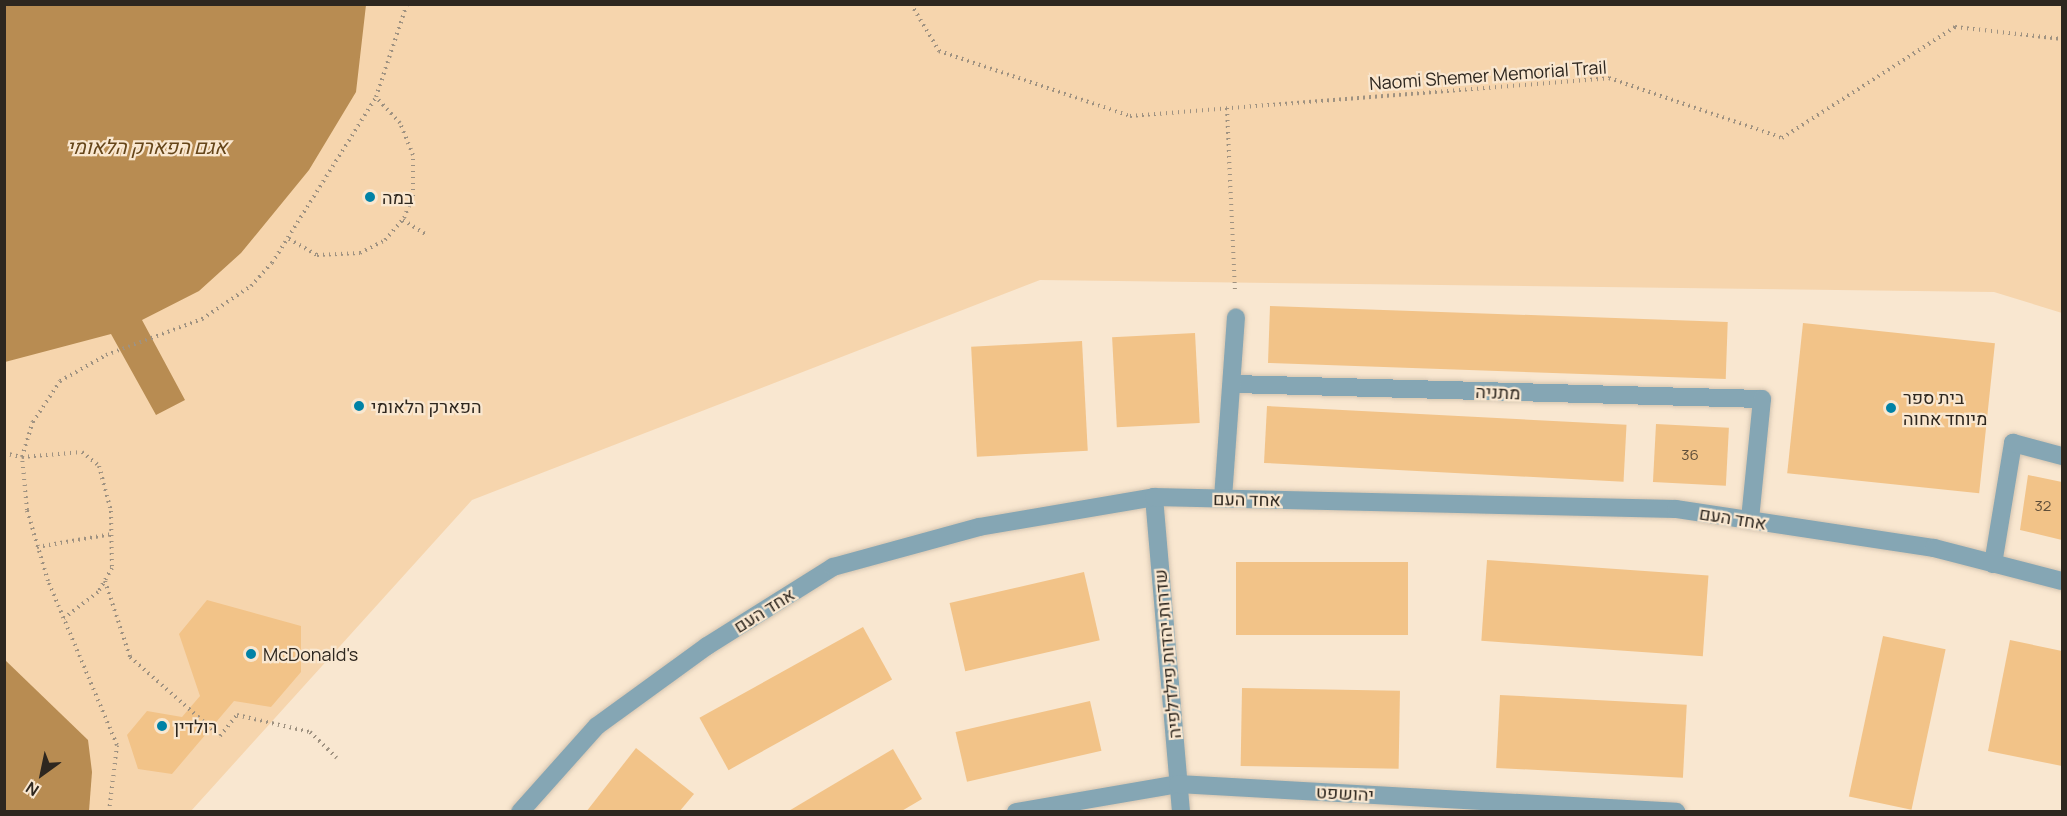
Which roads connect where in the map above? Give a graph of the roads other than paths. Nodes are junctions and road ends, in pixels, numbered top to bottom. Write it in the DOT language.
graph roads {
  1 [pos="1236,318"];
  2 [pos="1234,384"];
  3 [pos="2062,456"];
  4 [pos="1154,497"];
  5 [pos="1223,498"];
  6 [pos="1750,520"];
  7 [pos="1993,564"];
  8 [pos="2062,582"];
  9 [pos="1178,784"];
  10 [pos="520,812"];
  11 [pos="1016,812"];
  12 [pos="1182,812"];
  13 [pos="1676,812"];
  1 -- 2 [label="street"];
  2 -- 5 [label="street"];
  2 -- 6 [label="street, מתניה"];
  3 -- 7 [label="street"];
  4 -- 5 [label="street, אחד העם"];
  4 -- 9 [label="street, שדרות יהדות פילדלפיה"];
  4 -- 10 [label="street, אחד העם"];
  5 -- 6 [label="street, אחד העם"];
  6 -- 7 [label="street, אחד העם"];
  7 -- 8 [label="street, אחד העם"];
  9 -- 11 [label="street, יהושפט"];
  9 -- 12 [label="street, שדרות יהדות פילדלפיה"];
  9 -- 13 [label="street, יהושפט"];
}
